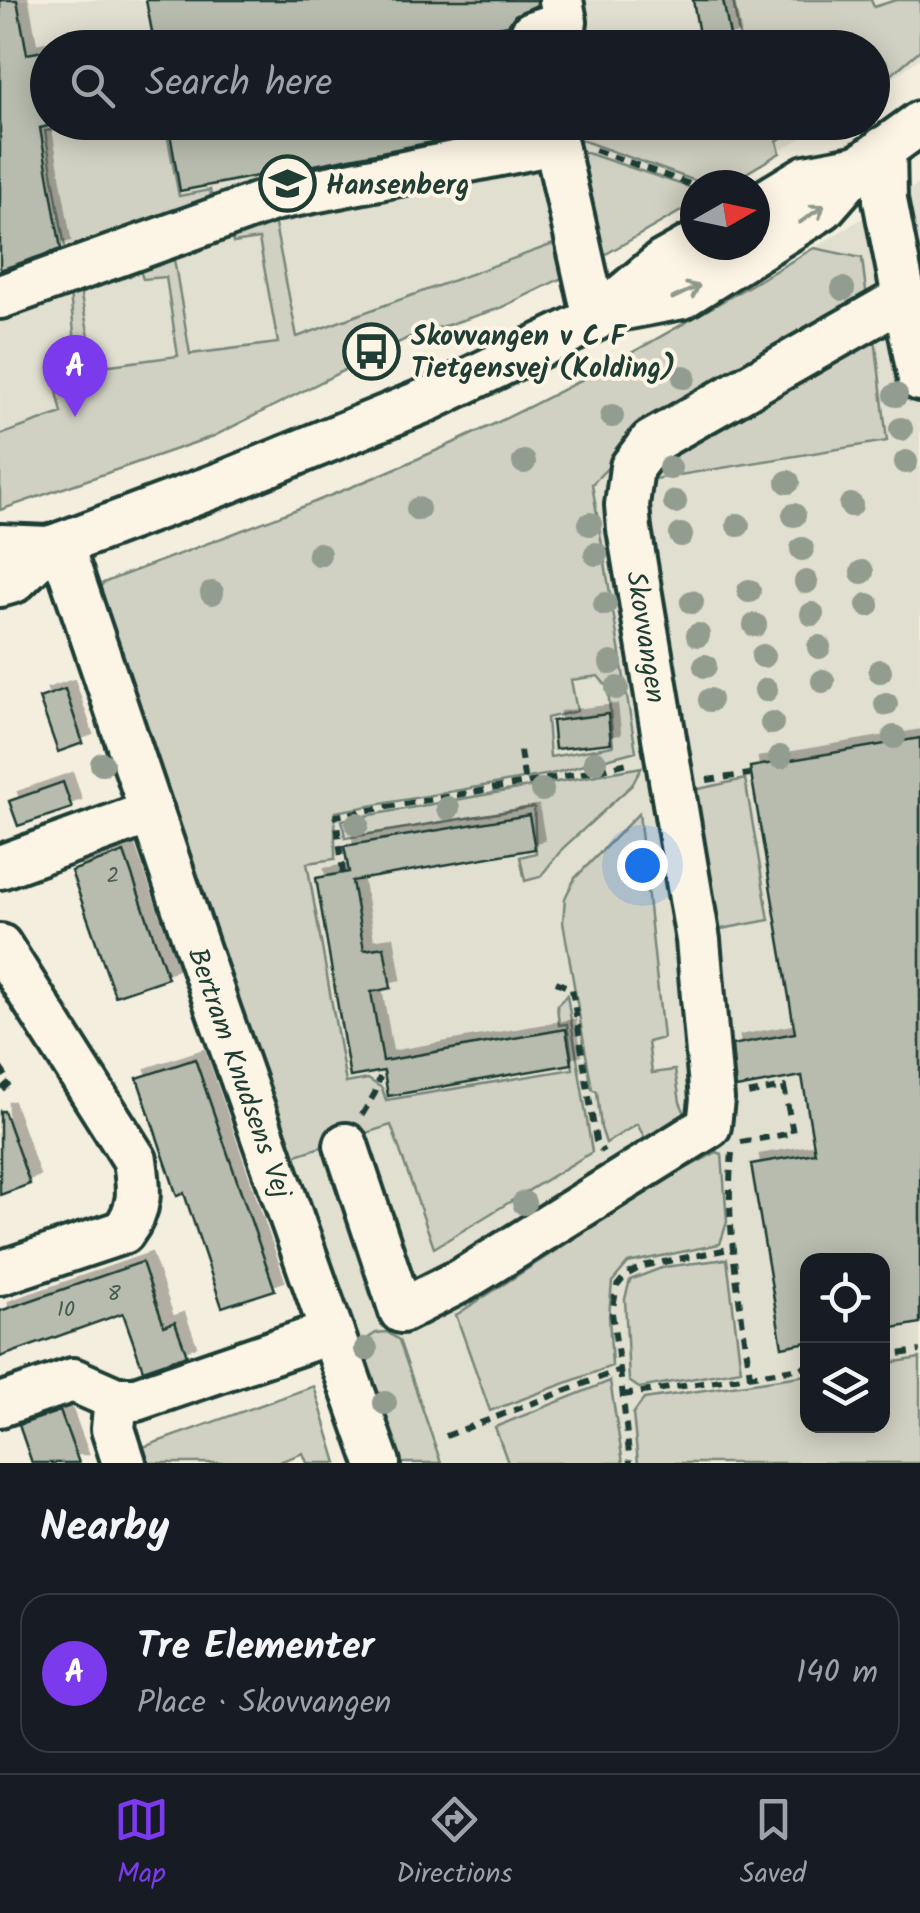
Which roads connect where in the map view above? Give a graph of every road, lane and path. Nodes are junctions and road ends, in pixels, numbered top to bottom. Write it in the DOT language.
graph roads {
  1 [pos="561,0"];
  2 [pos="543,30"];
  3 [pos="920,123"];
  4 [pos="523,140"];
  5 [pos="555,140"];
  6 [pos="562,140"];
  7 [pos="872,158"];
  8 [pos="680,181"];
  9 [pos="770,199"];
  10 [pos="680,252"];
  11 [pos="0,298"];
  12 [pos="904,298"];
  13 [pos="601,315"];
  14 [pos="920,379"];
  15 [pos="0,546"];
  16 [pos="54,546"];
  17 [pos="0,586"];
  18 [pos="520,751"];
  19 [pos="666,753"];
  20 [pos="525,783"];
  21 [pos="152,812"];
  22 [pos="0,868"];
  23 [pos="343,872"];
  24 [pos="0,946"];
  25 [pos="556,982"];
  26 [pos="0,1068"];
  27 [pos="0,1091"];
  28 [pos="710,1113"];
  29 [pos="346,1144"];
  30 [pos="621,1181"];
  31 [pos="734,1248"];
  32 [pos="0,1273"];
  33 [pos="332,1332"];
  34 [pos="920,1351"];
  35 [pos="890,1355"];
  36 [pos="800,1369"];
  37 [pos="620,1370"];
  38 [pos="750,1376"];
  39 [pos="622,1395"];
  40 [pos="116,1399"];
  41 [pos="0,1405"];
  42 [pos="446,1436"];
  43 [pos="124,1463"];
  44 [pos="378,1463"];
  45 [pos="630,1463"];
  1 -- 2 [label="street"];
  3 -- 7 [label="street"];
  4 -- 11 [label="street"];
  5 -- 13 [label="street"];
  6 -- 8 [label="path"];
  7 -- 9 [label="street"];
  7 -- 12 [label="street"];
  13 -- 7 [label="street, one-way"];
  10 -- 13 [label="street"];
  12 -- 14 [label="street"];
  12 -- 19 [label="street, Skovvangen"];
  13 -- 16 [label="street"];
  15 -- 16 [label="street"];
  16 -- 17 [label="street"];
  16 -- 21 [label="street, Bertram Knudsens Vej"];
  18 -- 20 [label="path"];
  19 -- 20 [label="path"];
  19 -- 28 [label="street, Skovvangen"];
  20 -- 23 [label="path"];
  21 -- 22 [label="street"];
  21 -- 33 [label="street, Bertram Knudsens Vej"];
  24 -- 32 [label="street"];
  25 -- 30 [label="path"];
  26 -- 27 [label="path"];
  28 -- 30 [label="street"];
  28 -- 31 [label="path"];
  29 -- 30 [label="street"];
  31 -- 37 [label="path"];
  31 -- 38 [label="path"];
  33 -- 40 [label="street"];
  33 -- 44 [label="street, Bertram Knudsens Vej"];
  34 -- 35 [label="path"];
  36 -- 38 [label="path"];
  37 -- 39 [label="path"];
  37 -- 42 [label="path"];
  38 -- 39 [label="path"];
  39 -- 45 [label="path"];
  40 -- 41 [label="street"];
  40 -- 43 [label="street"];
}
